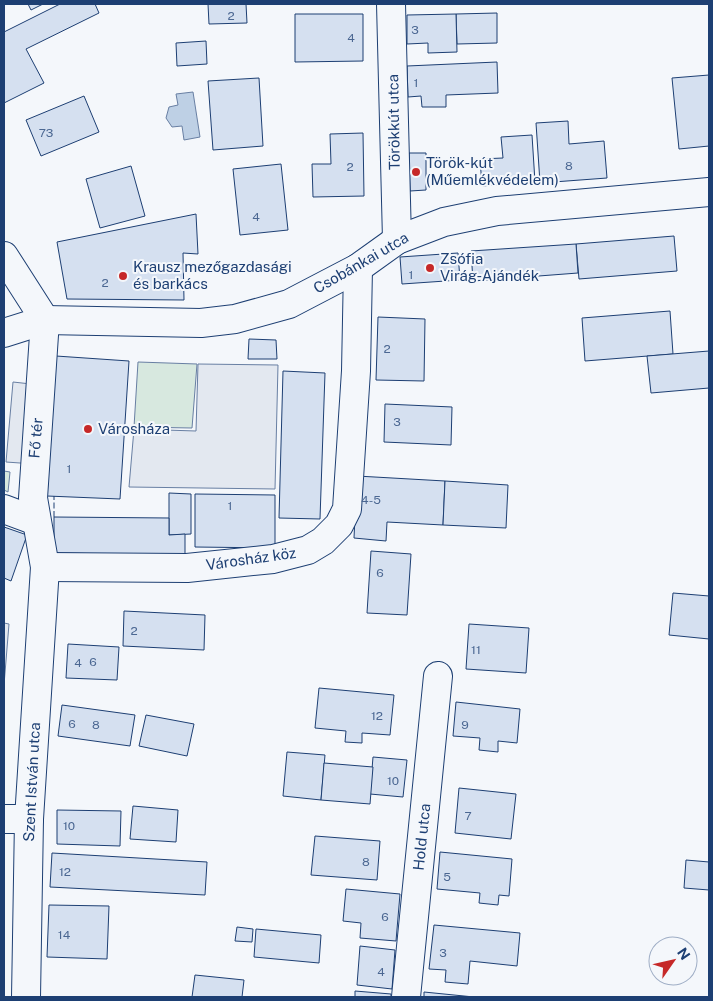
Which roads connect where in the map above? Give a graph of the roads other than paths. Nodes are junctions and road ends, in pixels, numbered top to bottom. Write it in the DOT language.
graph roads {
  1 [pos="391,4"];
  2 [pos="709,192"];
  3 [pos="396,240"];
  4 [pos="4,256"];
  5 [pos="358,268"];
  6 [pos="4,288"];
  7 [pos="22,321"];
  8 [pos="4,509"];
  9 [pos="36,521"];
  10 [pos="45,567"];
  11 [pos="438,676"];
  12 [pos="17,819"];
  13 [pos="26,997"];
  14 [pos="406,997"];
  1 -- 3 [label="street, Törökkút utca"];
  2 -- 3 [label="street, Csobánkai utca"];
  3 -- 5 [label="street, Csobánkai utca"];
  4 -- 7 [label="street"];
  5 -- 7 [label="street, Csobánkai utca"];
  5 -- 10 [label="street, Városház köz"];
  6 -- 7 [label="street"];
  7 -- 9 [label="street, Fő tér"];
  8 -- 9 [label="street"];
  9 -- 10 [label="street, Fő tér"];
  10 -- 12 [label="street, Szent István utca"];
  11 -- 14 [label="street, Hold utca"];
  12 -- 13 [label="street, Szent István utca"];
}
